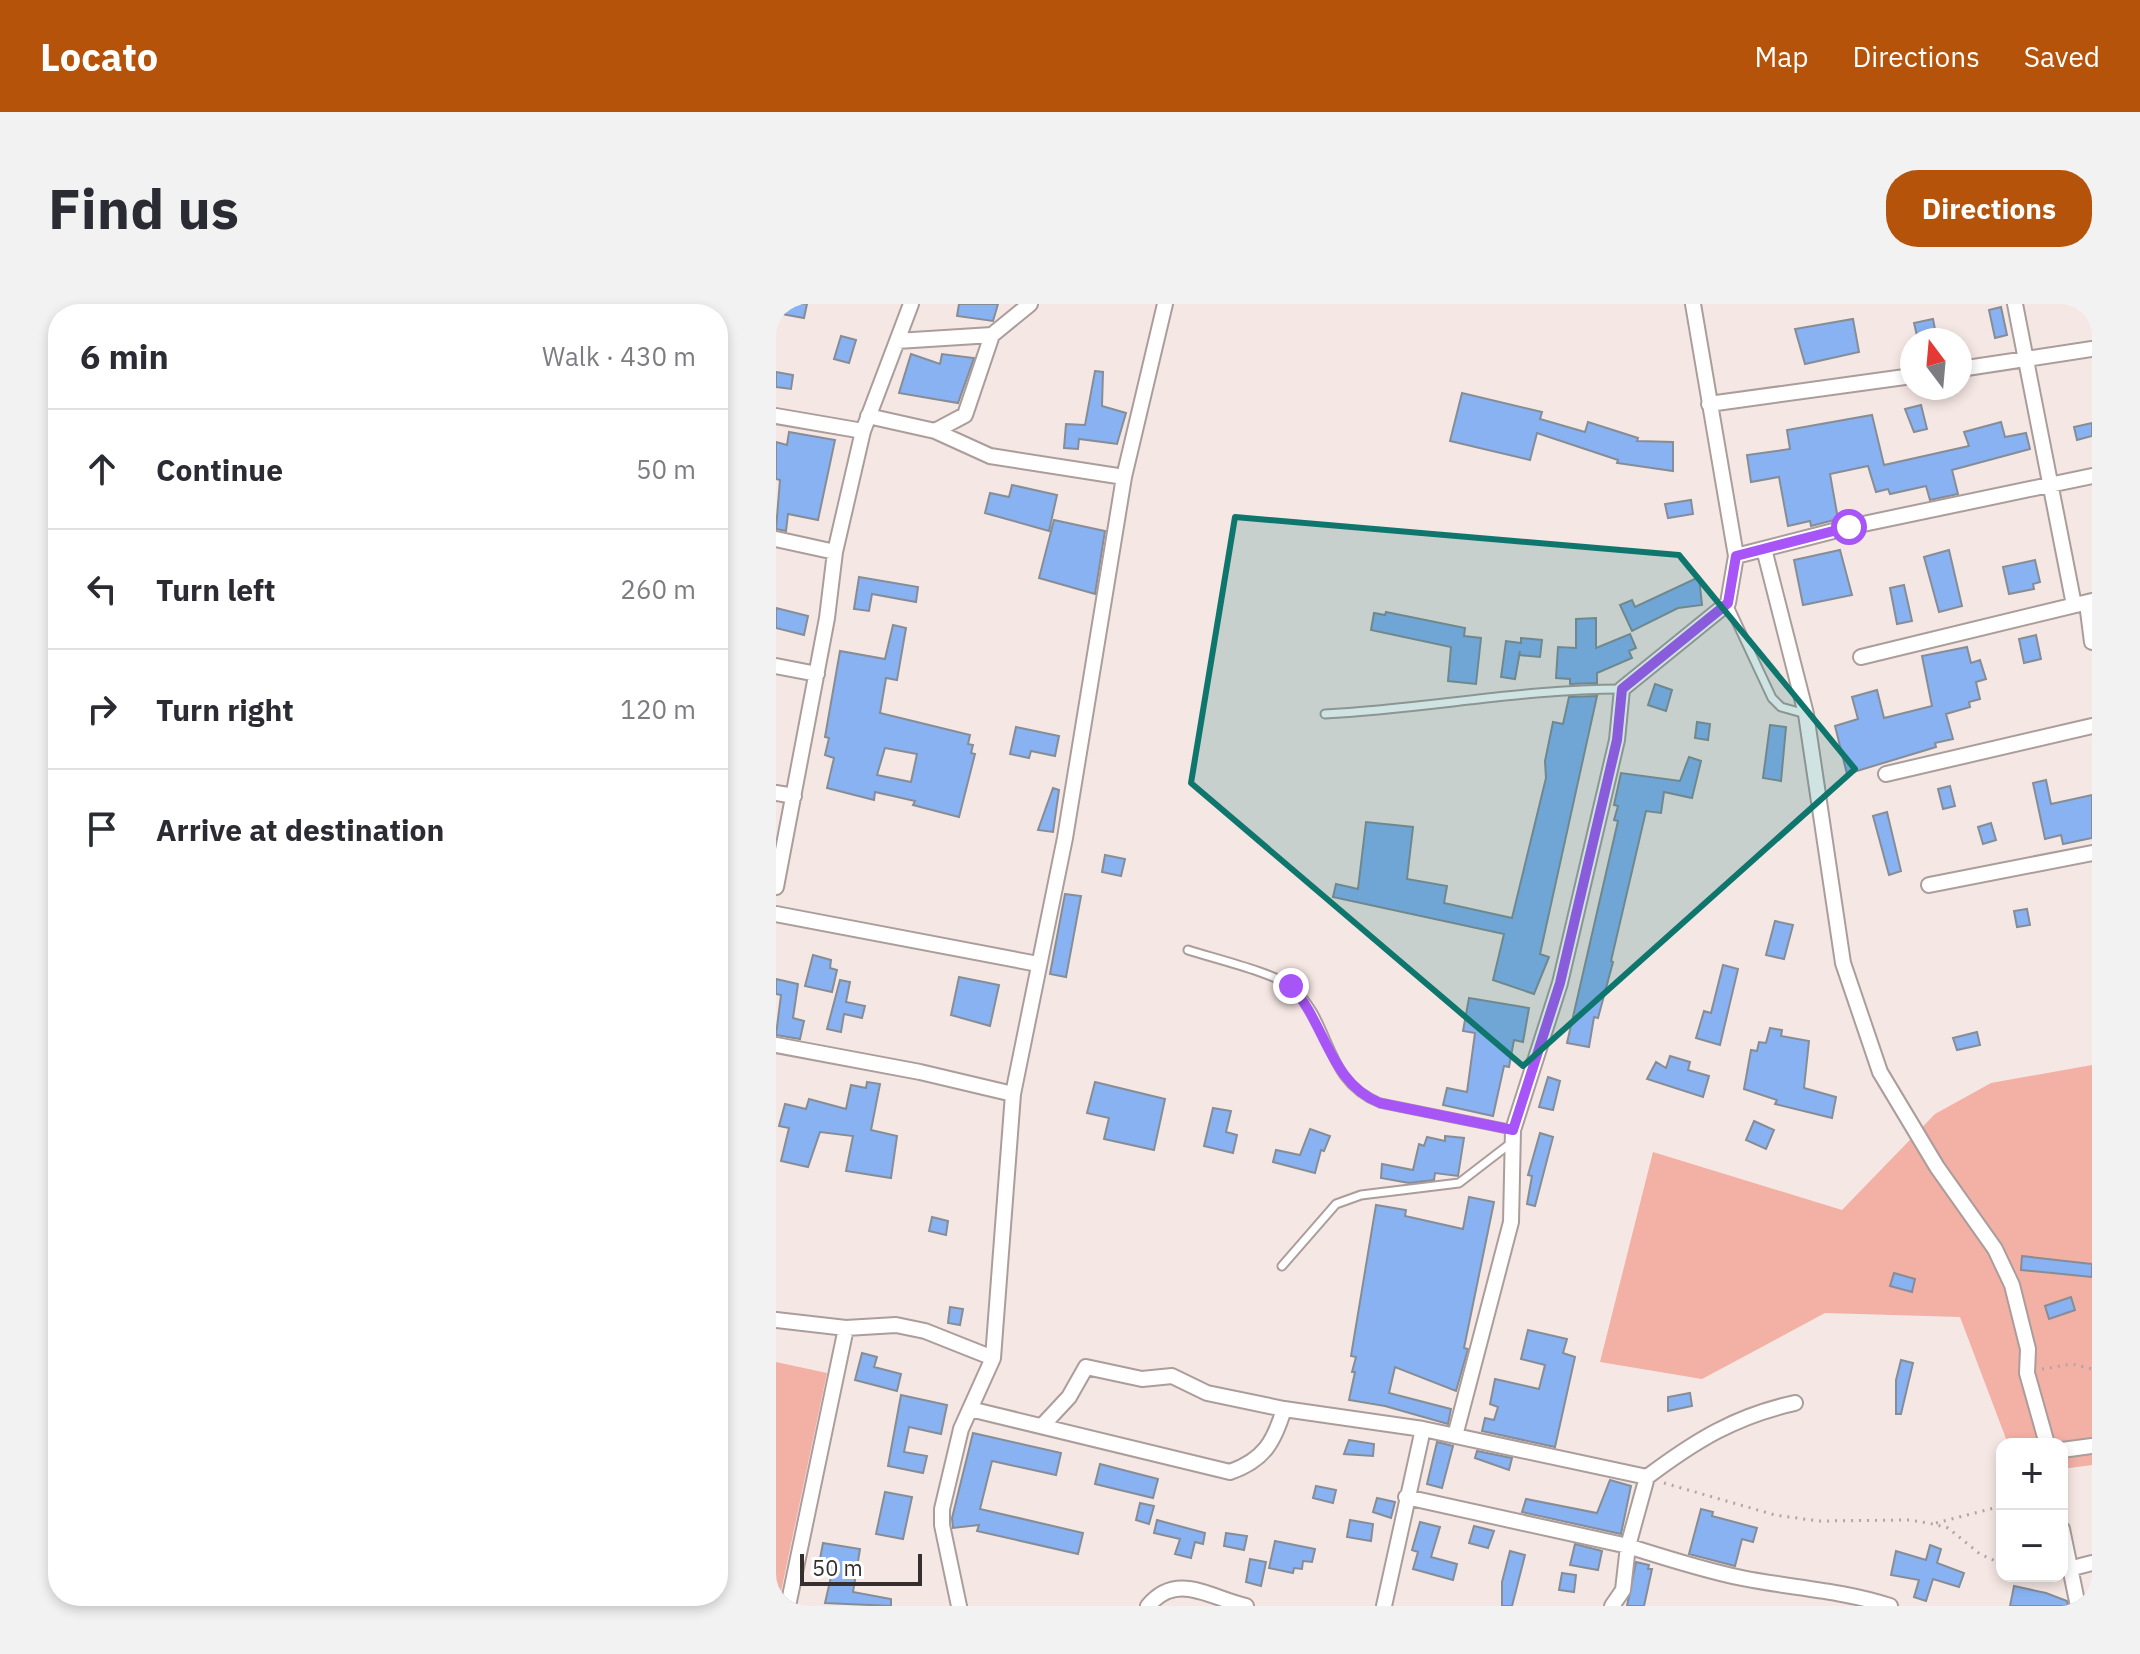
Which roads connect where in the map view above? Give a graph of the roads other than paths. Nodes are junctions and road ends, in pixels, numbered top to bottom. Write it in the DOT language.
graph roads {
  1 [pos="911,304"];
  2 [pos="1030,304"];
  3 [pos="1165,304"];
  4 [pos="1693,304"];
  5 [pos="2015,304"];
  6 [pos="992,335"];
  7 [pos="897,341"];
  8 [pos="2092,349"];
  9 [pos="2028,360"];
  10 [pos="1972,367"];
  11 [pos="1900,378"];
  12 [pos="1709,404"];
  13 [pos="776,416"];
  14 [pos="868,416"];
  15 [pos="863,431"];
  16 [pos="935,431"];
  17 [pos="2092,476"];
  18 [pos="1124,477"];
  19 [pos="2049,484"];
  20 [pos="776,539"];
  21 [pos="1764,549"];
  22 [pos="835,552"];
  23 [pos="1736,556"];
  24 [pos="1728,603"];
  25 [pos="2084,603"];
  26 [pos="2092,642"];
  27 [pos="1861,657"];
  28 [pos="776,666"];
  29 [pos="817,674"];
  30 [pos="1622,689"];
  31 [pos="1325,714"];
  32 [pos="1806,714"];
  33 [pos="2092,726"];
  34 [pos="1886,774"];
  35 [pos="776,793"];
  36 [pos="794,796"];
  37 [pos="2092,853"];
  38 [pos="1929,885"];
  39 [pos="776,887"];
  40 [pos="776,914"];
  41 [pos="1188,950"];
  42 [pos="1038,964"];
  43 [pos="776,1045"];
  44 [pos="1013,1094"];
  45 [pos="1512,1137"];
  46 [pos="1282,1266"];
  47 [pos="776,1320"];
  48 [pos="846,1328"];
  49 [pos="993,1358"];
  50 [pos="1795,1403"];
  51 [pos="970,1409"];
  52 [pos="1284,1409"];
  53 [pos="1042,1426"];
  54 [pos="1423,1429"];
  55 [pos="1455,1436"];
  56 [pos="2045,1438"];
  57 [pos="2092,1446"];
  58 [pos="2068,1449"];
  59 [pos="1647,1477"];
  60 [pos="1406,1497"];
  61 [pos="1628,1546"];
  62 [pos="2068,1563"];
  63 [pos="2092,1563"];
  64 [pos="2069,1569"];
  65 [pos="788,1606"];
  66 [pos="959,1606"];
  67 [pos="1148,1606"];
  68 [pos="1246,1606"];
  69 [pos="1384,1606"];
  70 [pos="1612,1606"];
  71 [pos="1890,1606"];
  72 [pos="2078,1606"];
  1 -- 7 [label="street"];
  2 -- 6 [label="street"];
  3 -- 18 [label="street"];
  4 -- 12 [label="street"];
  5 -- 9 [label="street"];
  6 -- 7 [label="street"];
  6 -- 16 [label="street"];
  7 -- 14 [label="street"];
  8 -- 9 [label="street"];
  9 -- 10 [label="street"];
  9 -- 19 [label="street"];
  11 -- 12 [label="street"];
  12 -- 23 [label="street"];
  13 -- 15 [label="street"];
  14 -- 15 [label="street"];
  14 -- 16 [label="street"];
  15 -- 22 [label="street"];
  16 -- 18 [label="street"];
  17 -- 19 [label="street"];
  18 -- 42 [label="street"];
  19 -- 21 [label="street"];
  19 -- 25 [label="street"];
  20 -- 22 [label="street"];
  21 -- 23 [label="street"];
  21 -- 32 [label="street"];
  22 -- 29 [label="street"];
  23 -- 24 [label="street"];
  24 -- 30 [label="street"];
  24 -- 32 [label="lane"];
  25 -- 26 [label="street"];
  25 -- 27 [label="street"];
  28 -- 29 [label="street"];
  29 -- 36 [label="street"];
  30 -- 31 [label="lane"];
  30 -- 45 [label="street"];
  32 -- 56 [label="street"];
  33 -- 34 [label="street"];
  35 -- 36 [label="street"];
  36 -- 39 [label="street"];
  37 -- 38 [label="street"];
  40 -- 42 [label="street"];
  41 -- 45 [label="lane"];
  42 -- 44 [label="street"];
  43 -- 44 [label="street"];
  44 -- 49 [label="street"];
  45 -- 46 [label="lane"];
  45 -- 55 [label="street"];
  47 -- 48 [label="street"];
  48 -- 49 [label="street"];
  48 -- 65 [label="street"];
  49 -- 51 [label="street"];
  50 -- 59 [label="street"];
  51 -- 53 [label="street"];
  51 -- 66 [label="street"];
  52 -- 53 [label="street"];
  52 -- 53 [label="street"];
  52 -- 54 [label="street"];
  54 -- 55 [label="street"];
  54 -- 60 [label="street"];
  55 -- 59 [label="street"];
  57 -- 58 [label="street"];
  59 -- 61 [label="street"];
  60 -- 61 [label="street"];
  60 -- 69 [label="street"];
  61 -- 70 [label="street"];
  61 -- 71 [label="street"];
  62 -- 64 [label="street"];
  63 -- 64 [label="street"];
  64 -- 72 [label="street"];
  67 -- 68 [label="street"];
}
